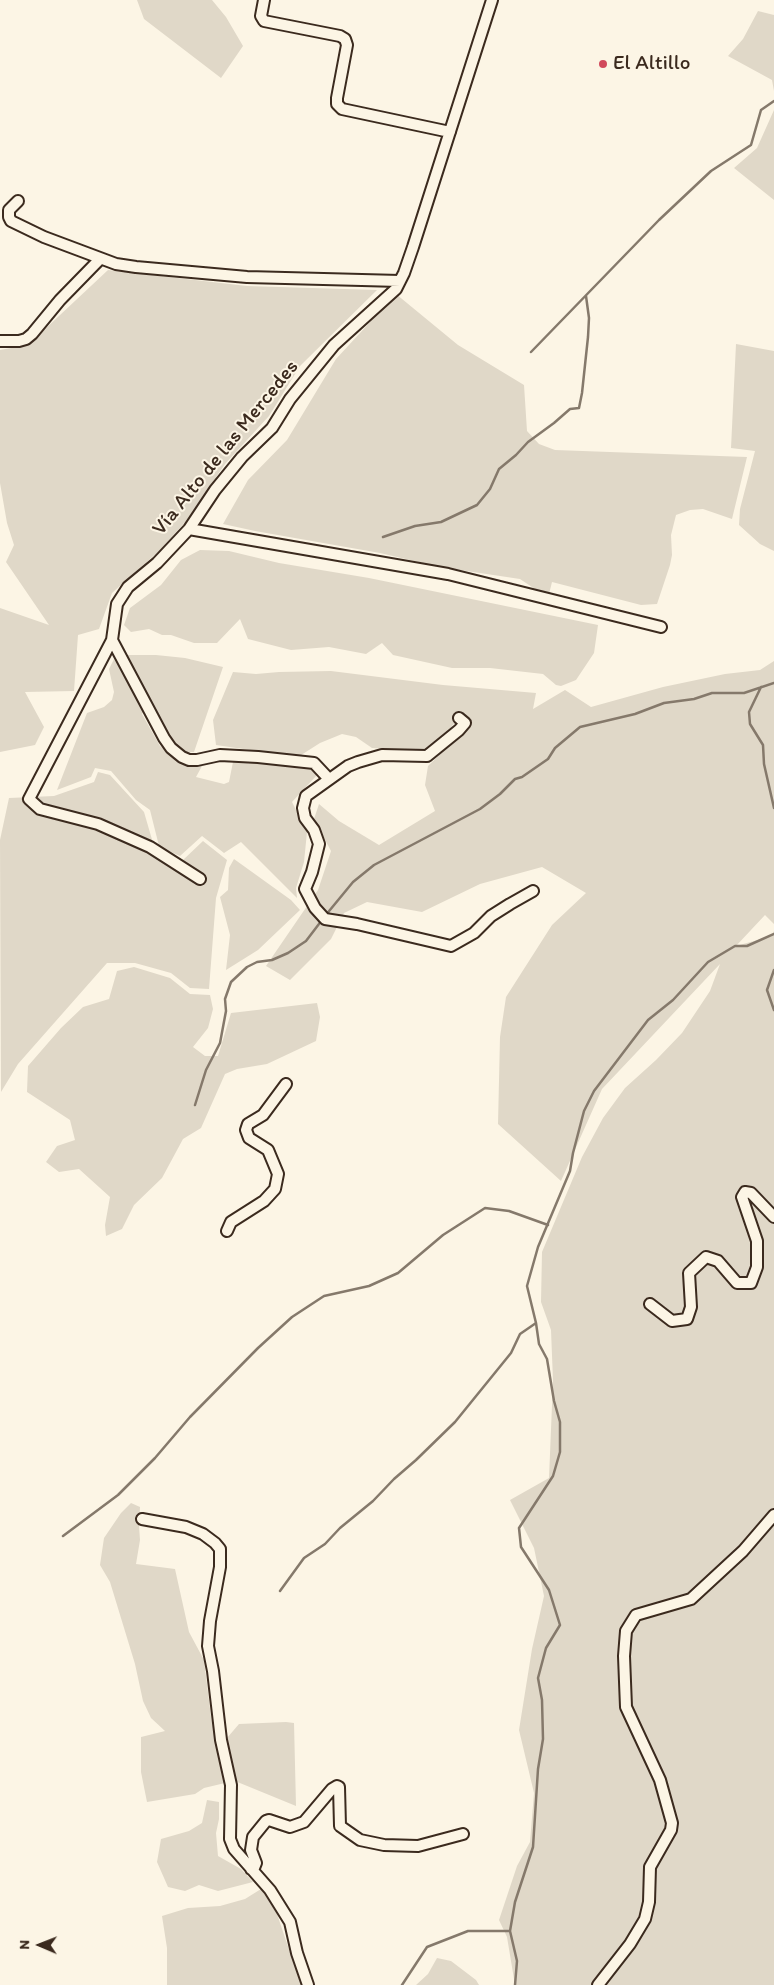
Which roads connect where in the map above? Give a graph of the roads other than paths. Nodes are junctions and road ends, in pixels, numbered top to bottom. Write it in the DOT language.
graph roads {
  1 [pos="264,0"];
  2 [pos="492,0"];
  3 [pos="450,132"];
  4 [pos="18,201"];
  5 [pos="100,259"];
  6 [pos="400,281"];
  7 [pos="0,341"];
  8 [pos="189,529"];
  9 [pos="661,627"];
  10 [pos="112,640"];
  11 [pos="459,718"];
  12 [pos="329,779"];
  13 [pos="200,879"];
  14 [pos="533,891"];
  15 [pos="286,1084"];
  16 [pos="774,1217"];
  17 [pos="227,1231"];
  18 [pos="650,1304"];
  19 [pos="774,1515"];
  20 [pos="142,1520"];
  21 [pos="463,1834"];
  22 [pos="251,1869"];
  23 [pos="308,1985"];
  24 [pos="598,1985"];
  1 -- 3 [label="street"];
  2 -- 3 [label="street, Vía Alto de las Mercedes"];
  3 -- 6 [label="street, Vía Alto de las Mercedes"];
  4 -- 5 [label="street"];
  5 -- 6 [label="street"];
  5 -- 7 [label="street"];
  6 -- 8 [label="street, Vía Alto de las Mercedes"];
  8 -- 9 [label="street"];
  8 -- 10 [label="street, Vía Alto de las Mercedes"];
  10 -- 12 [label="street"];
  10 -- 13 [label="street, Vía Alto de las Mercedes"];
  11 -- 12 [label="street"];
  12 -- 14 [label="street"];
  15 -- 17 [label="street"];
  16 -- 18 [label="street"];
  19 -- 24 [label="street"];
  20 -- 22 [label="street"];
  21 -- 22 [label="street"];
  22 -- 23 [label="street"];
}
